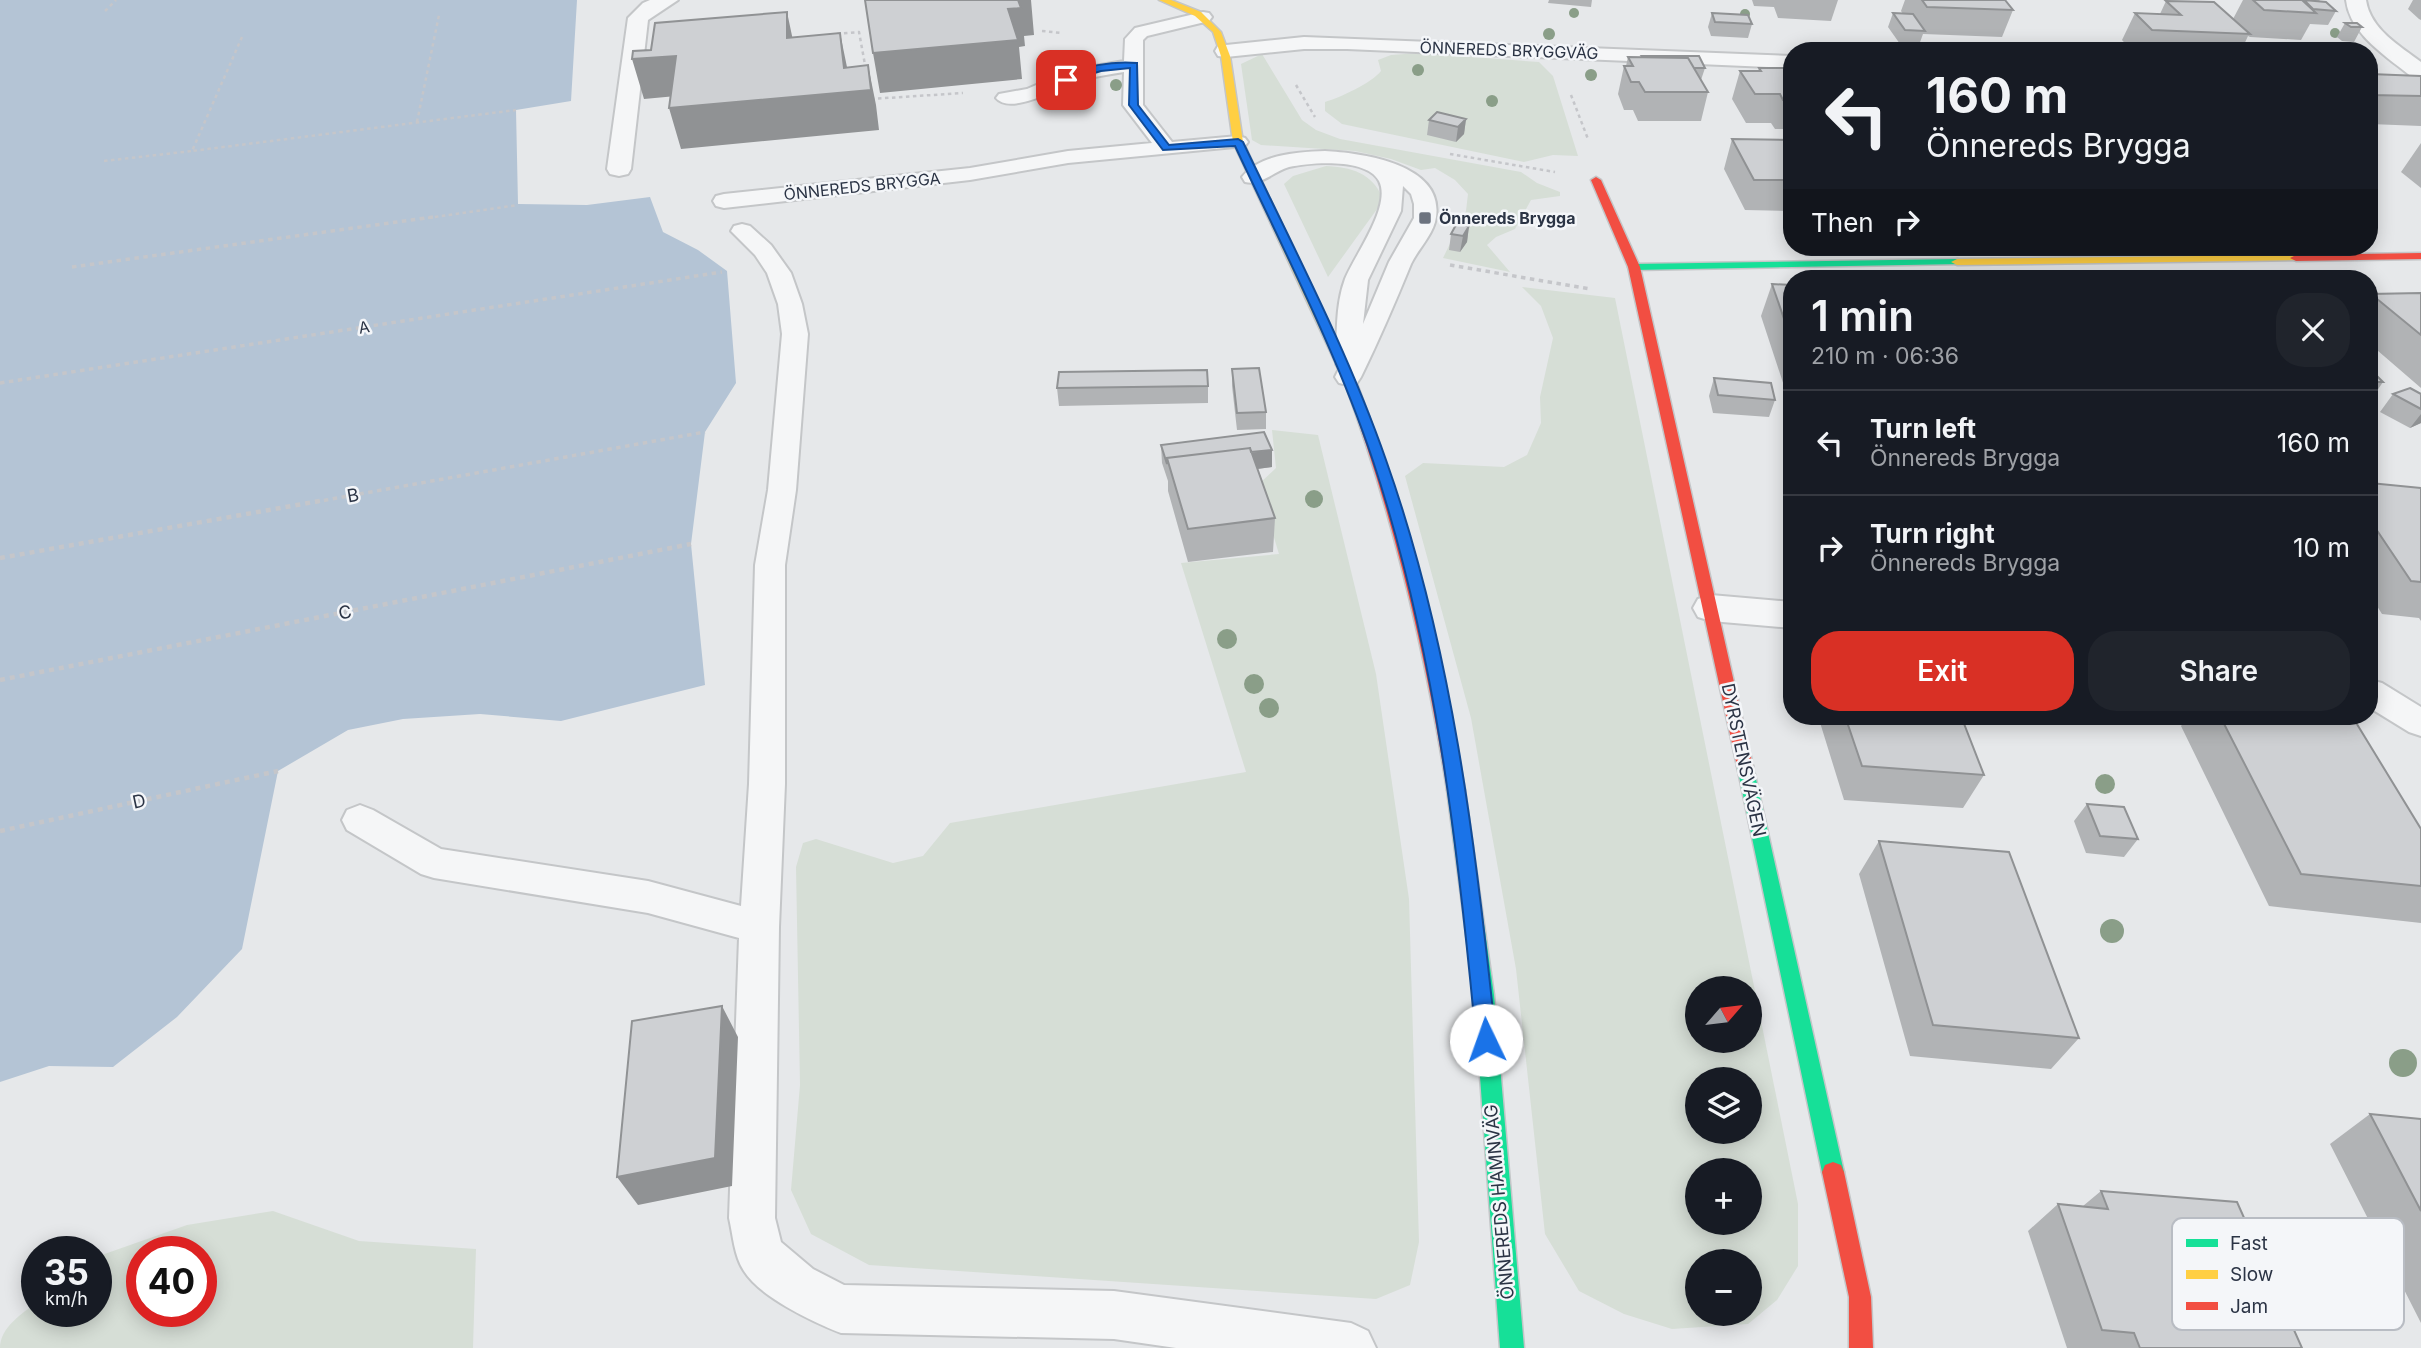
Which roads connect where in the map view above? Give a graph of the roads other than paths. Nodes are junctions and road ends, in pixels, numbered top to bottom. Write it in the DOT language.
graph roads {
  1 [pos="668,0"];
  2 [pos="1163,0"];
  3 [pos="2356,0"];
  4 [pos="1203,17"];
  5 [pos="1226,51"];
  6 [pos="1783,62"];
  7 [pos="1134,65"];
  8 [pos="2421,73"];
  9 [pos="1006,98"];
  10 [pos="1238,142"];
  11 [pos="1166,148"];
  12 [pos="1376,164"];
  13 [pos="619,169"];
  14 [pos="1253,177"];
  15 [pos="1595,180"];
  16 [pos="723,201"];
  17 [pos="742,231"];
  18 [pos="2421,256"];
  19 [pos="1634,267"];
  20 [pos="1348,377"];
  21 [pos="1711,608"];
  22 [pos="1783,614"];
  23 [pos="2378,697"];
  24 [pos="2421,723"];
  25 [pos="360,820"];
  26 [pos="759,927"];
  27 [pos="1351,1348"];
  28 [pos="1512,1348"];
  29 [pos="1861,1348"];
  1 -- 13 [label="street"];
  2 -- 4 [label="street"];
  3 -- 8 [label="street"];
  4 -- 5 [label="street, ÖNNEREDS HAMNVÄG"];
  4 -- 7 [label="lane"];
  5 -- 6 [label="street, ÖNNEREDS BRYGGVÄG"];
  5 -- 10 [label="street, ÖNNEREDS HAMNVÄG"];
  7 -- 9 [label="lane"];
  7 -- 11 [label="lane"];
  10 -- 11 [label="lane, ÖNNEREDS BRYGGA"];
  10 -- 14 [label="street, ÖNNEREDS HAMNVÄG"];
  11 -- 16 [label="lane, ÖNNEREDS BRYGGA"];
  12 -- 14 [label="lane"];
  12 -- 20 [label="lane"];
  12 -- 20 [label="lane"];
  14 -- 20 [label="street, ÖNNEREDS HAMNVÄG"];
  15 -- 19 [label="street, DYRSTENSVÄGEN"];
  17 -- 26 [label="lane"];
  18 -- 19 [label="street"];
  19 -- 21 [label="street, DYRSTENSVÄGEN"];
  20 -- 28 [label="street, ÖNNEREDS HAMNVÄG"];
  21 -- 22 [label="street"];
  21 -- 29 [label="street, DYRSTENSVÄGEN"];
  23 -- 24 [label="lane"];
  25 -- 26 [label="lane"];
  26 -- 27 [label="lane"];
}
